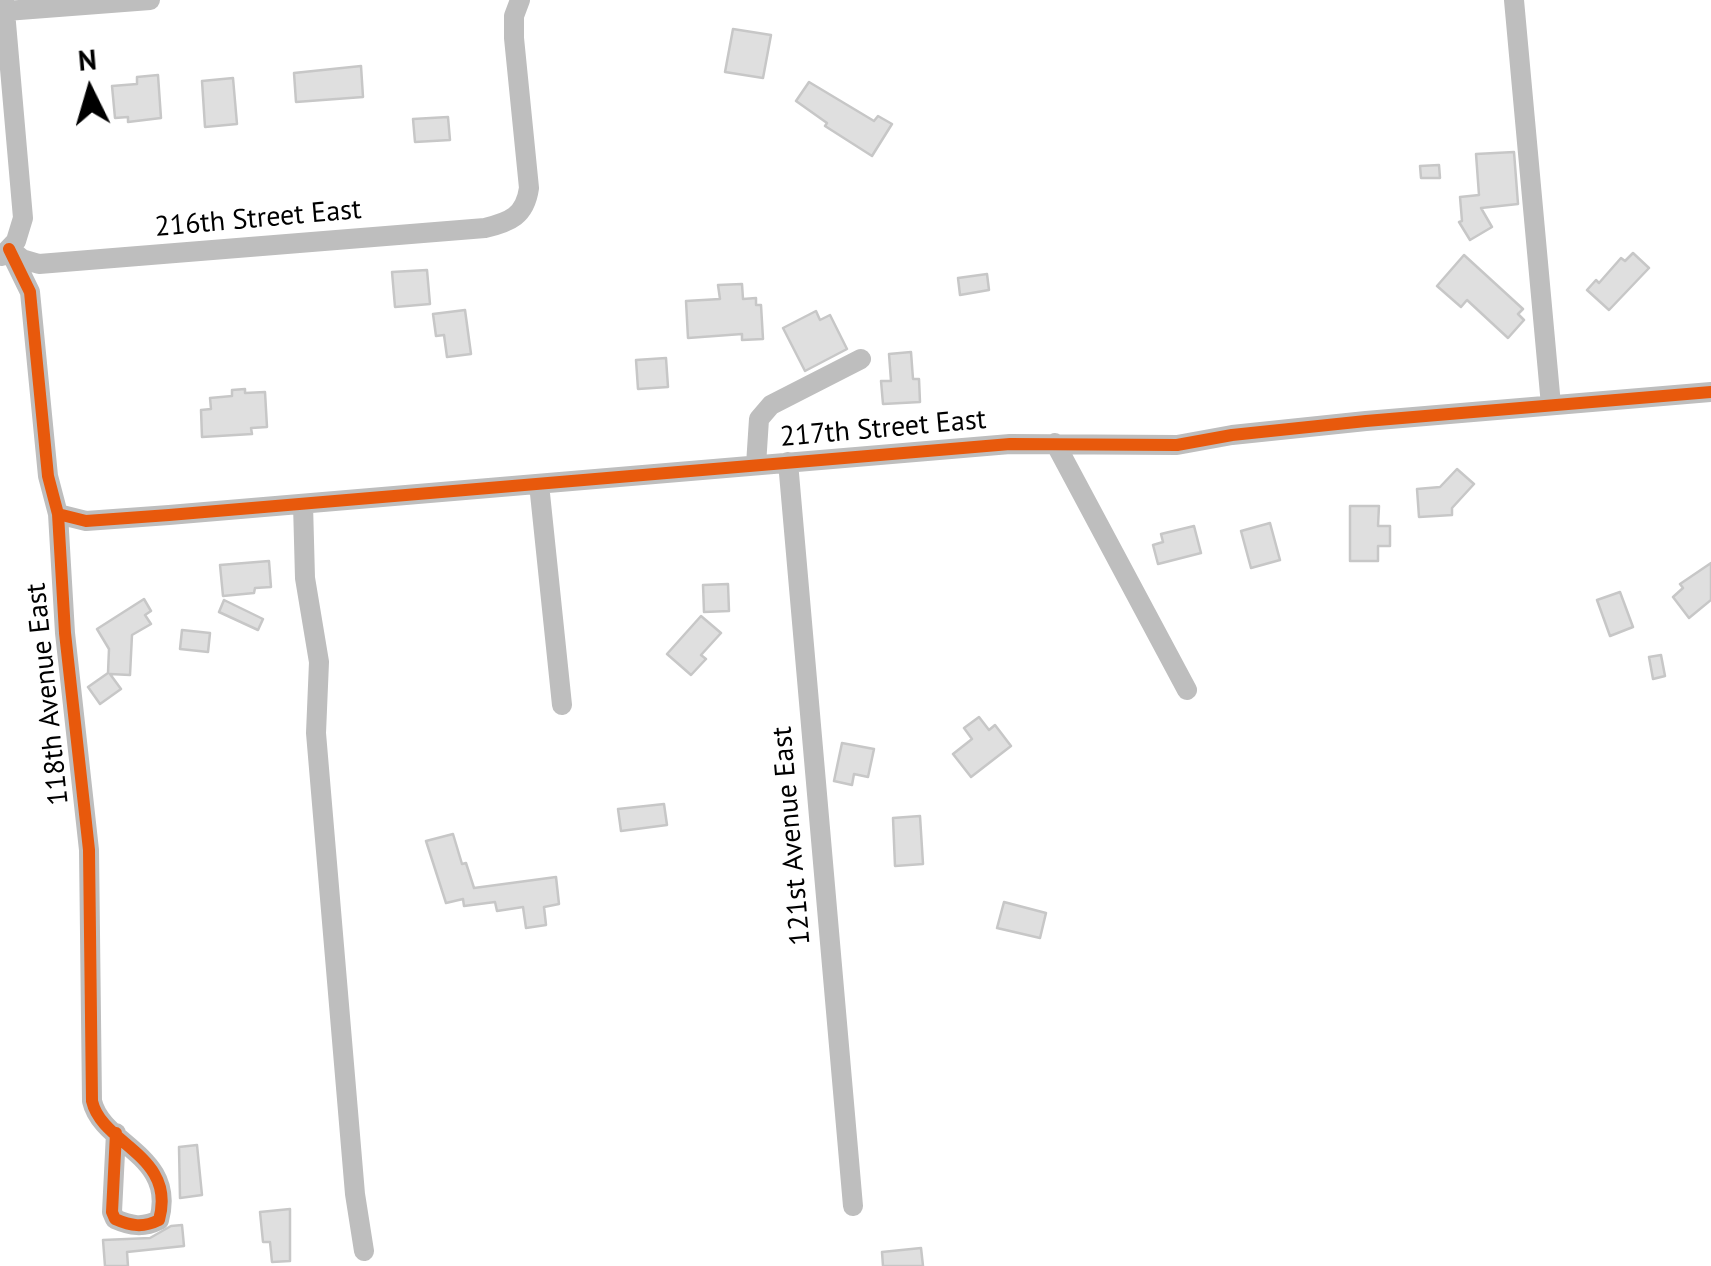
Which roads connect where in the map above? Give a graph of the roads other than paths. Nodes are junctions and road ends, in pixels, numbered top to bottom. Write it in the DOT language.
graph roads {
  1 [pos="150,0"];
  2 [pos="520,0"];
  3 [pos="1514,0"];
  4 [pos="5,5"];
  5 [pos="4,253"];
  6 [pos="861,359"];
  7 [pos="1711,392"];
  8 [pos="1550,405"];
  9 [pos="1055,442"];
  10 [pos="788,462"];
  11 [pos="756,464"];
  12 [pos="538,484"];
  13 [pos="303,504"];
  14 [pos="58,514"];
  15 [pos="1187,690"];
  16 [pos="562,706"];
  17 [pos="116,1133"];
  18 [pos="853,1206"];
  19 [pos="364,1251"];
  1 -- 4 [label="street"];
  2 -- 5 [label="street, 216th Street East"];
  3 -- 8 [label="street"];
  4 -- 5 [label="street"];
  5 -- 14 [label="street, 118th Avenue East"];
  6 -- 11 [label="street"];
  7 -- 8 [label="street, 217th Street East"];
  8 -- 9 [label="street, 217th Street East"];
  9 -- 10 [label="street, 217th Street East"];
  9 -- 15 [label="street"];
  10 -- 11 [label="street, 217th Street East"];
  10 -- 18 [label="street, 121st Avenue East"];
  11 -- 12 [label="street, 217th Street East"];
  12 -- 13 [label="street, 217th Street East"];
  12 -- 16 [label="street"];
  13 -- 14 [label="street, 217th Street East"];
  13 -- 19 [label="street"];
  14 -- 17 [label="street, 118th Avenue East"];
}
